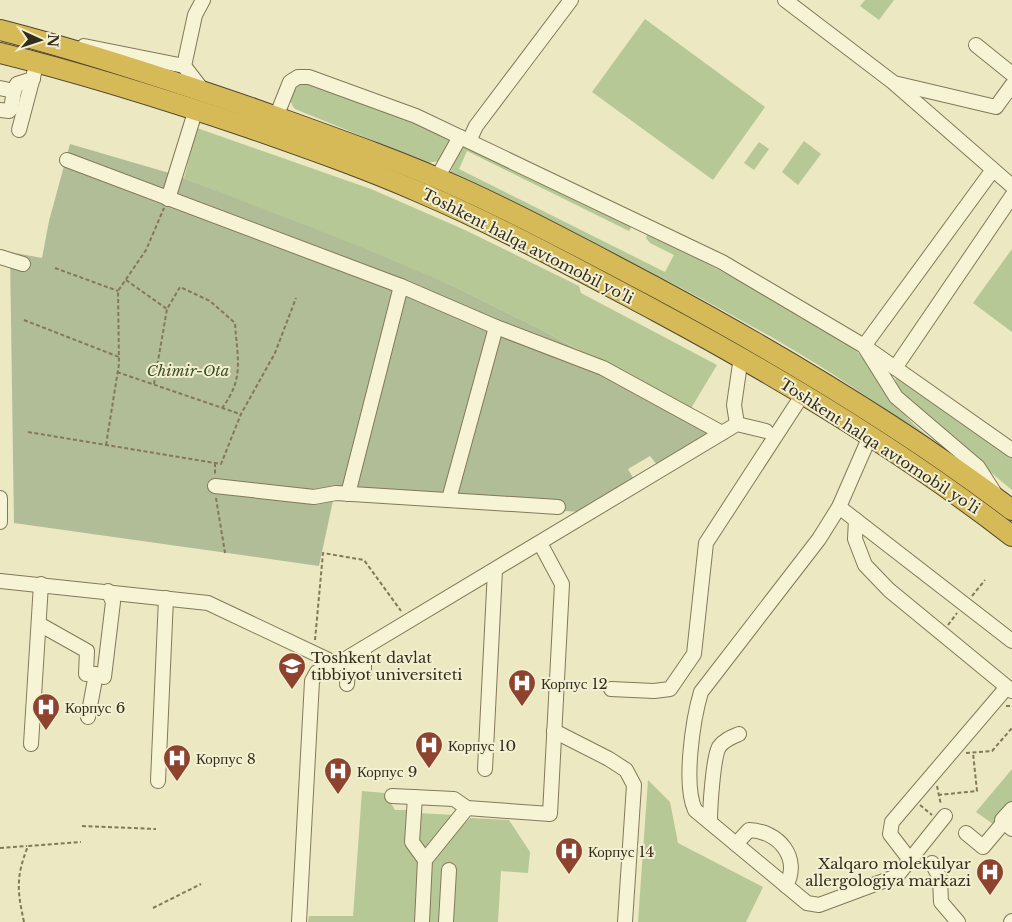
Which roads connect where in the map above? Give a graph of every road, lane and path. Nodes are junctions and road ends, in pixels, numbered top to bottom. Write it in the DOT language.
graph roads {
  1 [pos="203,0"];
  2 [pos="571,0"];
  3 [pos="784,0"];
  4 [pos="0,30"];
  5 [pos="46,42"];
  6 [pos="976,45"];
  7 [pos="0,52"];
  8 [pos="184,66"];
  9 [pos="35,70"];
  10 [pos="1012,74"];
  11 [pos="894,83"];
  12 [pos="1012,85"];
  13 [pos="0,88"];
  14 [pos="14,91"];
  15 [pos="200,101"];
  16 [pos="0,110"];
  17 [pos="276,117"];
  18 [pos="19,130"];
  19 [pos="465,139"];
  20 [pos="67,160"];
  21 [pos="992,171"];
  22 [pos="437,178"];
  23 [pos="1012,186"];
  24 [pos="463,189"];
  25 [pos="1012,196"];
  26 [pos="168,199"];
  27 [pos="454,208"];
  28 [pos="0,257"];
  29 [pos="23,264"];
  30 [pos="55,268"];
  31 [pos="126,280"];
  32 [pos="401,286"];
  33 [pos="118,291"];
  34 [pos="296,298"];
  35 [pos="167,309"];
  36 [pos="24,320"];
  37 [pos="496,327"];
  38 [pos="864,346"];
  39 [pos="119,357"];
  40 [pos="741,357"];
  41 [pos="895,368"];
  42 [pos="117,372"];
  43 [pos="154,384"];
  44 [pos="803,394"];
  45 [pos="222,408"];
  46 [pos="241,414"];
  47 [pos="738,424"];
  48 [pos="766,431"];
  49 [pos="28,432"];
  50 [pos="722,434"];
  51 [pos="870,436"];
  52 [pos="106,445"];
  53 [pos="1012,450"];
  54 [pos="215,463"];
  55 [pos="215,486"];
  56 [pos="348,494"];
  57 [pos="0,498"];
  58 [pos="449,499"];
  59 [pos="1005,505"];
  60 [pos="558,507"];
  61 [pos="839,507"];
  62 [pos="856,520"];
  63 [pos="0,522"];
  64 [pos="1012,536"];
  65 [pos="540,543"];
  66 [pos="225,554"];
  67 [pos="495,570"];
  68 [pos="0,581"];
  69 [pos="41,584"];
  70 [pos="108,591"];
  71 [pos="166,598"];
  72 [pos="408,622"];
  73 [pos="38,624"];
  74 [pos="1012,641"];
  75 [pos="364,648"];
  76 [pos="314,653"];
  77 [pos="337,664"];
  78 [pos="104,677"];
  79 [pos="347,684"];
  80 [pos="611,689"];
  81 [pos="1010,689"];
  82 [pos="88,716"];
  83 [pos="1012,728"];
  84 [pos="554,731"];
  85 [pos="739,734"];
  86 [pos="31,744"];
  87 [pos="973,752"];
  88 [pos="965,753"];
  89 [pos="485,769"];
  90 [pos="937,778"];
  91 [pos="158,782"];
  92 [pos="938,795"];
  93 [pos="392,796"];
  94 [pos="415,797"];
  95 [pos="912,799"];
  96 [pos="467,808"];
  97 [pos="1012,809"];
  98 [pos="941,811"];
  99 [pos="926,821"];
  100 [pos="710,822"];
  101 [pos="82,826"];
  102 [pos="1008,826"];
  103 [pos="156,829"];
  104 [pos="966,834"];
  105 [pos="81,842"];
  106 [pos="736,844"];
  107 [pos="28,846"];
  108 [pos="0,848"];
  109 [pos="425,860"];
  110 [pos="910,860"];
  111 [pos="932,862"];
  112 [pos="449,870"];
  113 [pos="201,884"];
  114 [pos="786,886"];
  115 [pos="153,908"];
  116 [pos="24,922"];
  117 [pos="299,922"];
  118 [pos="422,922"];
  119 [pos="446,922"];
  120 [pos="625,922"];
  121 [pos="958,922"];
  1 -- 8 [label="lane"];
  2 -- 19 [label="lane"];
  3 -- 11 [label="lane"];
  4 -- 5 [label="highway, Toshkent halqa avtomobil yo'li"];
  5 -- 8 [label="lane"];
  5 -- 15 [label="highway, Toshkent halqa avtomobil yo'li"];
  6 -- 10 [label="lane"];
  7 -- 9 [label="highway, Toshkent halqa avtomobil yo'li"];
  8 -- 15 [label="lane"];
  9 -- 14 [label="lane"];
  9 -- 15 [label="highway, Toshkent halqa avtomobil yo'li"];
  9 -- 18 [label="lane"];
  11 -- 12 [label="lane"];
  11 -- 21 [label="lane"];
  13 -- 14 [label="lane"];
  14 -- 16 [label="lane"];
  15 -- 17 [label="highway, Toshkent halqa avtomobil yo'li"];
  15 -- 26 [label="lane"];
  15 -- 27 [label="highway, Toshkent halqa avtomobil yo'li"];
  17 -- 19 [label="lane"];
  17 -- 22 [label="highway, Toshkent halqa avtomobil yo'li"];
  19 -- 22 [label="lane"];
  19 -- 38 [label="lane"];
  20 -- 26 [label="lane"];
  21 -- 23 [label="lane"];
  21 -- 38 [label="lane"];
  22 -- 24 [label="highway, Toshkent halqa avtomobil yo'li"];
  24 -- 27 [label="highway"];
  24 -- 59 [label="highway, Toshkent halqa avtomobil yo'li"];
  25 -- 41 [label="lane"];
  26 -- 31 [label="path"];
  26 -- 32 [label="lane"];
  27 -- 40 [label="highway, Toshkent halqa avtomobil yo'li"];
  28 -- 29 [label="lane"];
  30 -- 33 [label="path"];
  31 -- 33 [label="path"];
  31 -- 35 [label="path"];
  32 -- 37 [label="lane"];
  32 -- 56 [label="lane"];
  33 -- 39 [label="path"];
  34 -- 46 [label="path"];
  35 -- 43 [label="path"];
  35 -- 45 [label="path"];
  36 -- 39 [label="path"];
  37 -- 50 [label="lane"];
  37 -- 58 [label="lane"];
  38 -- 41 [label="lane"];
  38 -- 59 [label="lane"];
  39 -- 42 [label="path"];
  40 -- 44 [label="highway, Toshkent halqa avtomobil yo'li"];
  40 -- 47 [label="lane"];
  41 -- 53 [label="lane"];
  42 -- 43 [label="path"];
  42 -- 52 [label="path"];
  43 -- 45 [label="path"];
  44 -- 51 [label="highway, Toshkent halqa avtomobil yo'li"];
  44 -- 80 [label="lane"];
  45 -- 46 [label="path"];
  46 -- 54 [label="path"];
  47 -- 48 [label="lane"];
  47 -- 50 [label="lane"];
  49 -- 52 [label="path"];
  50 -- 65 [label="lane"];
  51 -- 61 [label="lane"];
  51 -- 64 [label="highway, Toshkent halqa avtomobil yo'li"];
  52 -- 54 [label="path"];
  54 -- 55 [label="path"];
  55 -- 56 [label="lane"];
  55 -- 66 [label="path"];
  56 -- 58 [label="lane"];
  57 -- 63 [label="lane"];
  58 -- 60 [label="lane"];
  61 -- 62 [label="lane"];
  61 -- 100 [label="lane"];
  62 -- 74 [label="lane"];
  62 -- 81 [label="lane"];
  65 -- 67 [label="lane"];
  65 -- 84 [label="lane"];
  67 -- 72 [label="lane"];
  67 -- 89 [label="lane"];
  68 -- 69 [label="lane"];
  69 -- 70 [label="lane"];
  69 -- 73 [label="lane"];
  70 -- 71 [label="lane"];
  70 -- 78 [label="lane"];
  71 -- 76 [label="lane"];
  71 -- 91 [label="lane"];
  72 -- 75 [label="lane"];
  72 -- 76 [label="path"];
  73 -- 82 [label="lane"];
  73 -- 86 [label="lane"];
  75 -- 77 [label="lane"];
  75 -- 79 [label="lane"];
  76 -- 77 [label="lane"];
  77 -- 117 [label="lane"];
  81 -- 95 [label="lane"];
  83 -- 87 [label="path"];
  84 -- 96 [label="lane"];
  84 -- 120 [label="lane"];
  85 -- 100 [label="lane"];
  87 -- 88 [label="path"];
  87 -- 92 [label="path"];
  90 -- 92 [label="path"];
  92 -- 98 [label="path"];
  93 -- 94 [label="lane"];
  94 -- 96 [label="lane"];
  94 -- 109 [label="lane"];
  95 -- 98 [label="path"];
  95 -- 110 [label="lane"];
  96 -- 109 [label="lane"];
  97 -- 102 [label="lane"];
  98 -- 99 [label="path"];
  98 -- 110 [label="lane"];
  100 -- 106 [label="lane"];
  101 -- 103 [label="path"];
  102 -- 104 [label="lane"];
  105 -- 107 [label="path"];
  106 -- 114 [label="lane"];
  106 -- 114 [label="lane"];
  107 -- 108 [label="path"];
  107 -- 116 [label="path"];
  109 -- 118 [label="lane"];
  110 -- 114 [label="lane"];
  111 -- 121 [label="lane"];
  112 -- 119 [label="lane"];
  113 -- 115 [label="path"];
}
